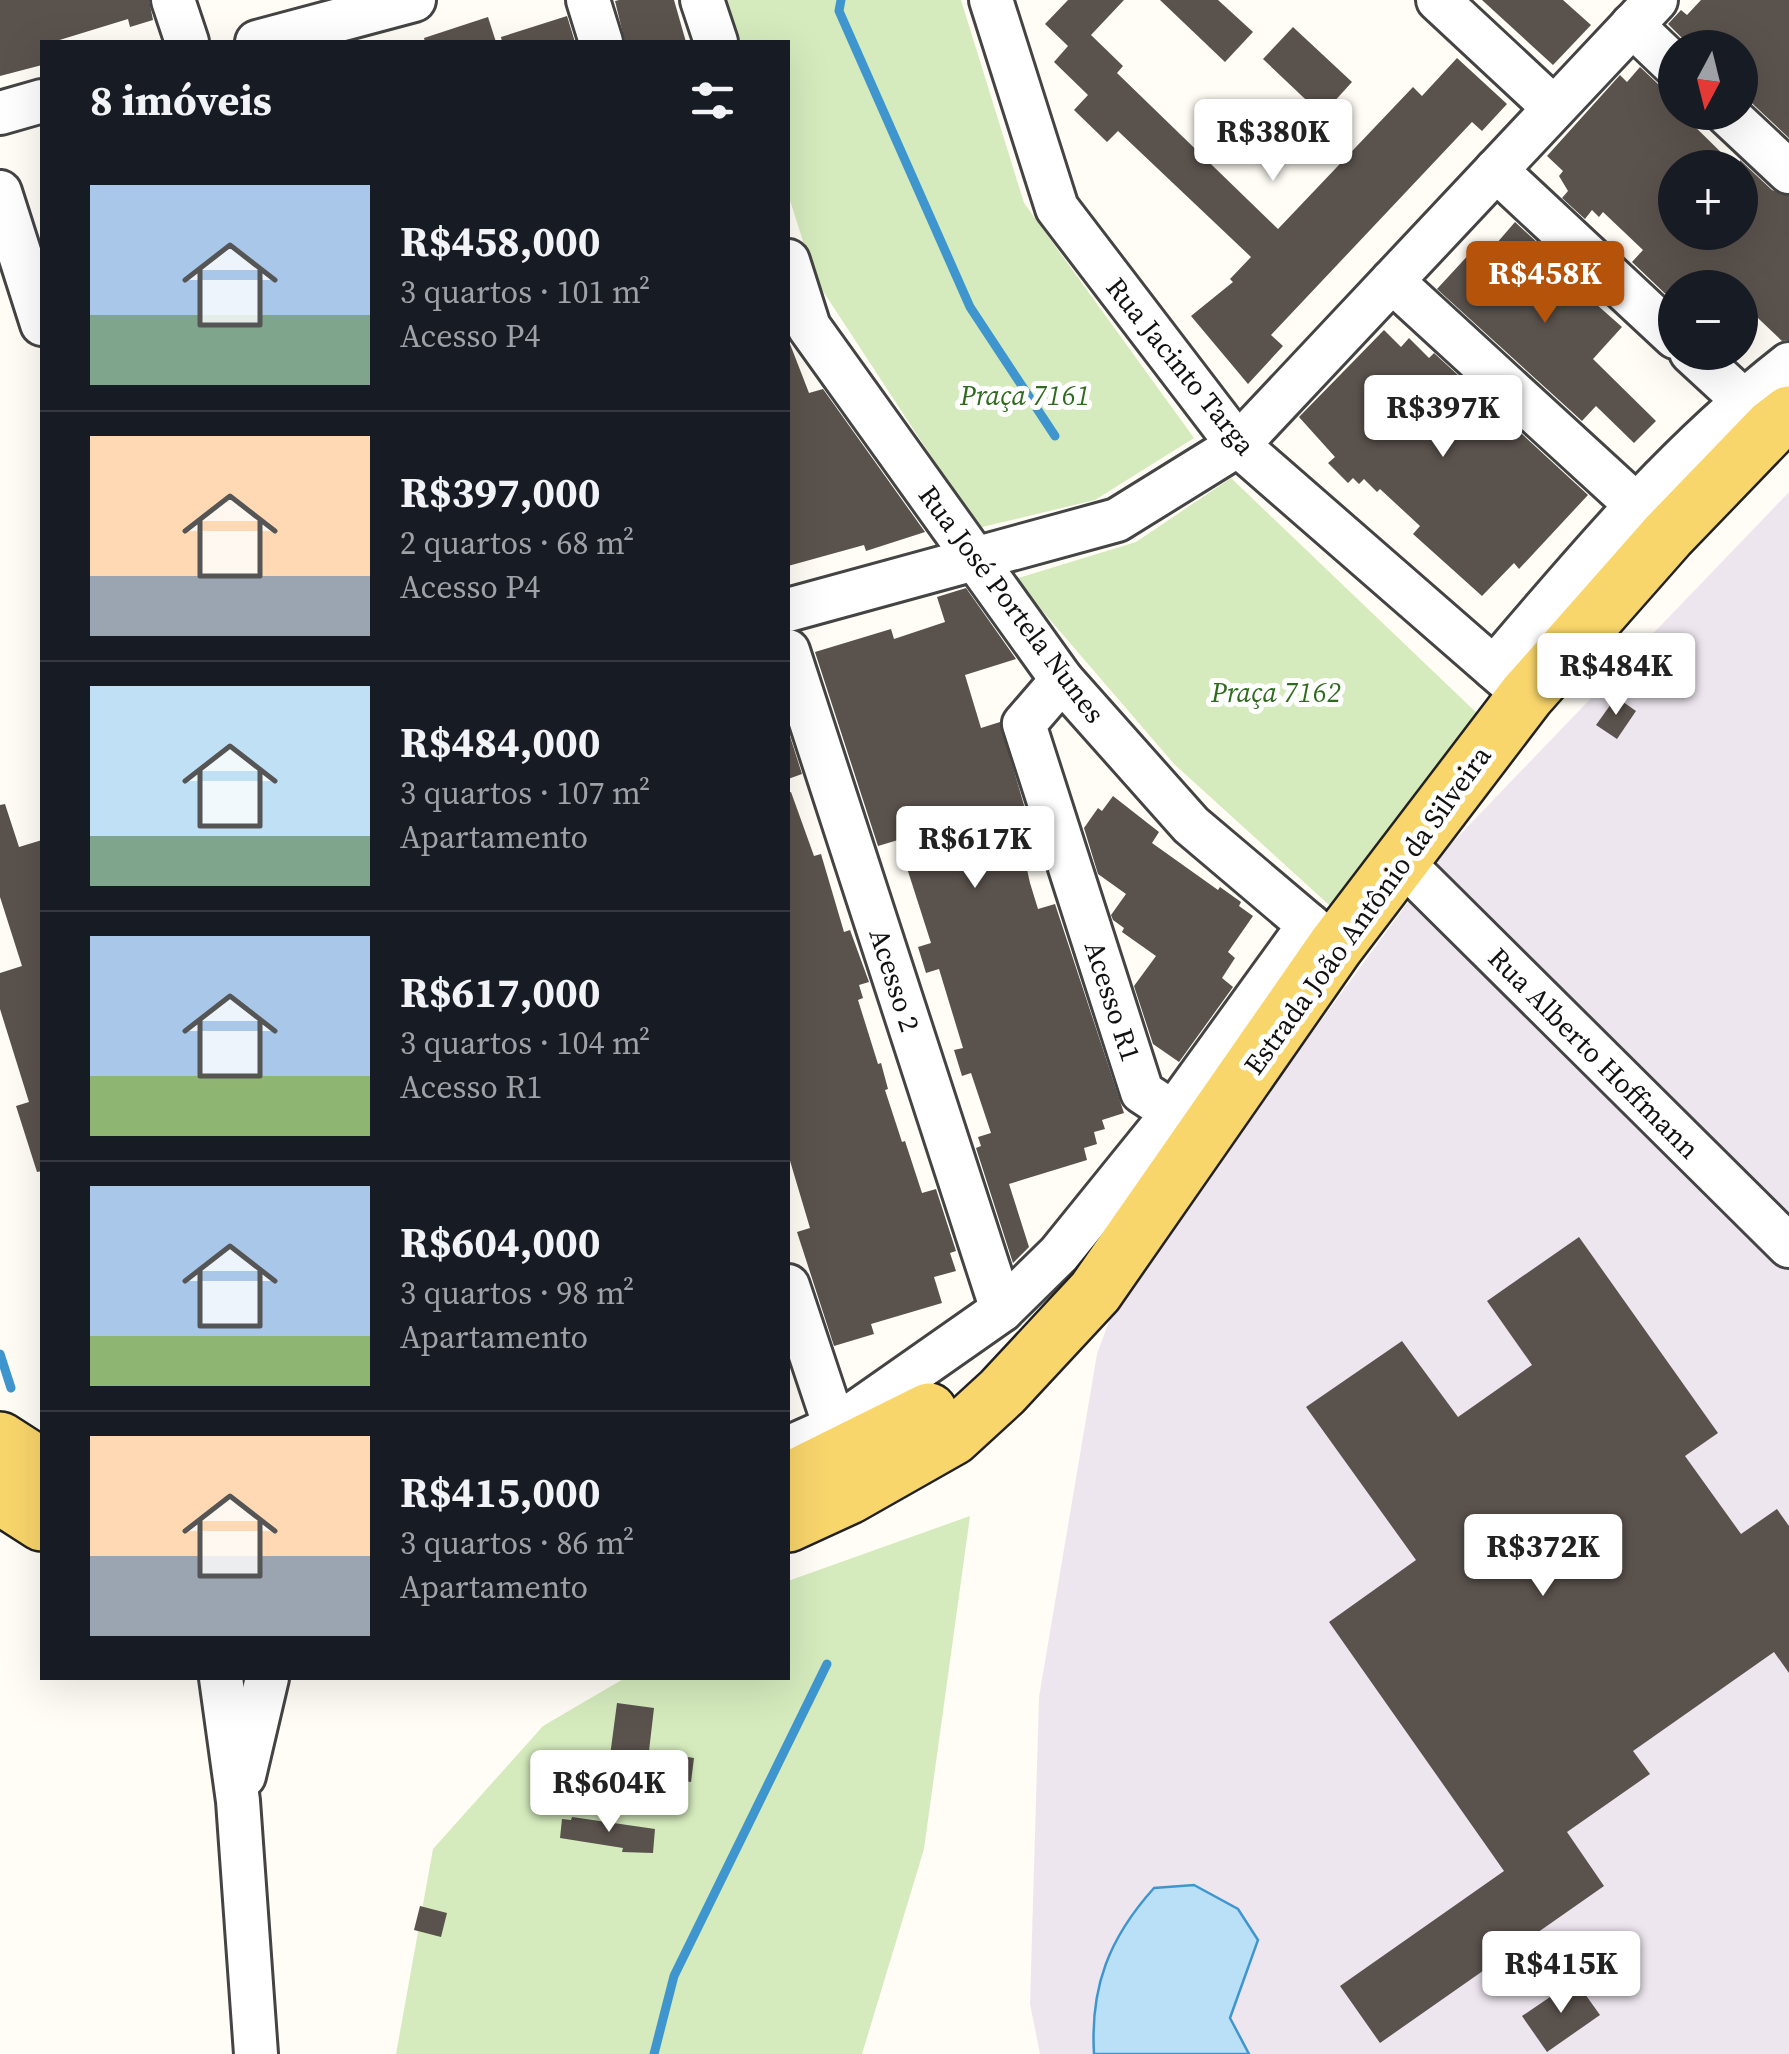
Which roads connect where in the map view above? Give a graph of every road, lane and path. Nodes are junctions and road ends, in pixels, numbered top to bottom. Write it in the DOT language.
graph roads {
  1 [pos="173,0"];
  2 [pos="588,0"];
  3 [pos="702,0"];
  4 [pos="991,0"];
  5 [pos="1438,0"];
  6 [pos="396,12"];
  7 [pos="1644,13"];
  8 [pos="1658,37"];
  9 [pos="186,40"];
  10 [pos="266,40"];
  11 [pos="600,40"];
  12 [pos="715,40"];
  13 [pos="40,102"];
  14 [pos="1554,108"];
  15 [pos="0,113"];
  16 [pos="1745,130"];
  17 [pos="1496,170"];
  18 [pos="1789,172"];
  19 [pos="0,192"];
  20 [pos="790,267"];
  21 [pos="1392,281"];
  22 [pos="40,318"];
  23 [pos="1658,321"];
  24 [pos="1789,364"];
  25 [pos="1716,370"];
  26 [pos="1766,407"];
  27 [pos="1238,445"];
  28 [pos="1635,504"];
  29 [pos="975,560"];
  30 [pos="790,609"];
  31 [pos="790,657"];
  32 [pos="1062,680"];
  33 [pos="1510,682"];
  34 [pos="1400,860"];
  35 [pos="1322,936"];
  36 [pos="1188,1123"];
  37 [pos="1789,1246"];
  38 [pos="1077,1273"];
  39 [pos="790,1292"];
  40 [pos="1002,1310"];
  41 [pos="1051,1338"];
  42 [pos="835,1426"];
  43 [pos="0,1440"];
  44 [pos="790,1447"];
  45 [pos="40,1466"];
  46 [pos="790,1479"];
  47 [pos="790,1523"];
  48 [pos="221,1680"];
  49 [pos="268,1680"];
  50 [pos="238,1801"];
  51 [pos="256,2054"];
  1 -- 9 [label="street"];
  2 -- 11 [label="street"];
  3 -- 12 [label="street"];
  4 -- 27 [label="street, Rua Jacinto Targa"];
  5 -- 14 [label="street"];
  6 -- 10 [label="street"];
  7 -- 8 [label="street"];
  7 -- 14 [label="street"];
  13 -- 15 [label="street"];
  14 -- 17 [label="street"];
  16 -- 18 [label="street"];
  17 -- 21 [label="street"];
  17 -- 23 [label="street"];
  19 -- 22 [label="street"];
  20 -- 29 [label="street, Rua José Portela Nunes"];
  21 -- 27 [label="street"];
  21 -- 28 [label="street"];
  24 -- 26 [label="street, Estrada João Antônio da Silveira"];
  25 -- 26 [label="street"];
  26 -- 28 [label="street, Estrada João Antônio da Silveira"];
  26 -- 33 [label="main road, Estrada João Antônio da Silveira"];
  27 -- 29 [label="street"];
  27 -- 33 [label="street, Rua Jacinto Targa"];
  28 -- 33 [label="street, Estrada João Antônio da Silveira"];
  29 -- 30 [label="street"];
  29 -- 32 [label="street, Rua José Portela Nunes"];
  31 -- 40 [label="street, Acesso 2"];
  32 -- 35 [label="street, Rua José Portela Nunes"];
  32 -- 36 [label="street, Acesso R1"];
  33 -- 34 [label="main road, Estrada João Antônio da Silveira"];
  34 -- 35 [label="main road, Estrada João Antônio da Silveira"];
  34 -- 37 [label="street, Rua Alberto Hoffmann"];
  35 -- 36 [label="main road, Estrada João Antônio da Silveira"];
  36 -- 38 [label="main road, Estrada João Antônio da Silveira"];
  38 -- 40 [label="street, Estrada João Antônio da Silveira"];
  38 -- 41 [label="main road, Estrada João Antônio da Silveira"];
  39 -- 42 [label="street"];
  40 -- 42 [label="street, Estrada João Antônio da Silveira"];
  41 -- 46 [label="main road, Estrada João Antônio da Silveira"];
  41 -- 47 [label="main road, Estrada João Antônio da Silveira"];
  42 -- 44 [label="street, Estrada João Antônio da Silveira"];
  43 -- 45 [label="main road"];
  48 -- 50 [label="street"];
  49 -- 50 [label="street"];
  50 -- 51 [label="street"];
}
